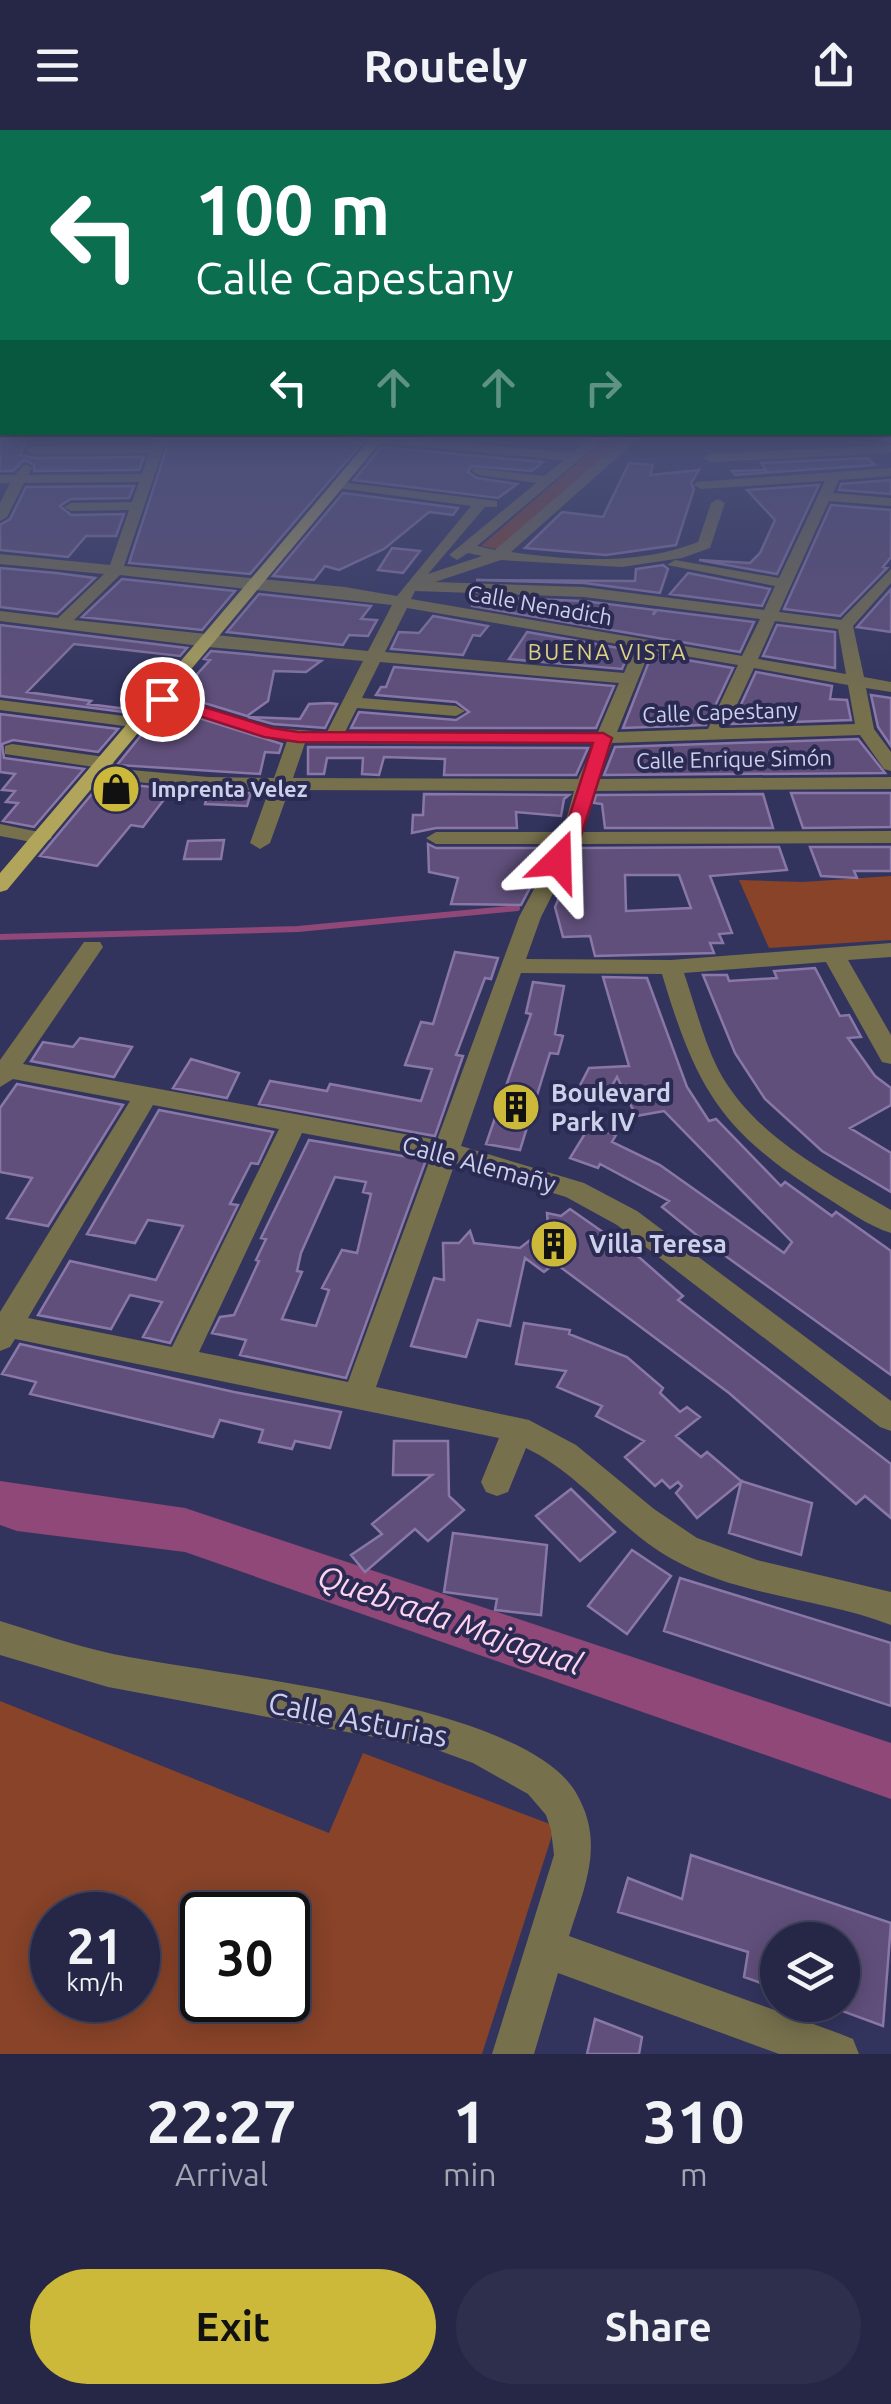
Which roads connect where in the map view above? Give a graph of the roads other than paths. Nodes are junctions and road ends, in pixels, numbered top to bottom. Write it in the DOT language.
graph roads {
  1 [pos="130,528"];
  2 [pos="302,528"];
  3 [pos="460,528"];
  4 [pos="493,528"];
  5 [pos="530,528"];
  6 [pos="708,528"];
  7 [pos="811,528"];
  8 [pos="469,549"];
  9 [pos="497,556"];
  10 [pos="0,559"];
  11 [pos="526,561"];
  12 [pos="431,562"];
  13 [pos="675,565"];
  14 [pos="476,566"];
  15 [pos="115,571"];
  16 [pos="891,574"];
  17 [pos="256,583"];
  18 [pos="784,583"];
  19 [pos="410,586"];
  20 [pos="885,590"];
  21 [pos="401,603"];
  22 [pos="768,614"];
  23 [pos="0,616"];
  24 [pos="62,624"];
  25 [pos="845,625"];
  26 [pos="208,642"];
  27 [pos="644,646"];
  28 [pos="374,657"];
  29 [pos="746,664"];
  30 [pos="629,679"];
  31 [pos="854,682"];
  32 [pos="891,687"];
  33 [pos="162,699"];
  34 [pos="350,702"];
  35 [pos="0,705"];
  36 [pos="456,711"];
  37 [pos="140,724"];
  38 [pos="865,729"];
  39 [pos="714,735"];
  40 [pos="298,737"];
  41 [pos="333,737"];
  42 [pos="603,738"];
  43 [pos="12,750"];
  44 [pos="891,765"];
  45 [pos="101,767"];
  46 [pos="891,782"];
  47 [pos="278,784"];
  48 [pos="584,786"];
  49 [pos="0,830"];
  50 [pos="572,836"];
  51 [pos="42,838"];
  52 [pos="436,838"];
  53 [pos="891,838"];
  54 [pos="260,843"];
  55 [pos="0,886"];
  56 [pos="92,947"];
  57 [pos="891,950"];
  58 [pos="833,954"];
  59 [pos="513,966"];
  60 [pos="670,967"];
  61 [pos="891,1056"];
  62 [pos="2,1072"];
  63 [pos="145,1097"];
  64 [pos="294,1124"];
  65 [pos="446,1151"];
  66 [pos="891,1223"];
  67 [pos="3,1329"];
  68 [pos="179,1362"];
  69 [pos="357,1399"];
  70 [pos="891,1418"];
  71 [pos="518,1429"];
  72 [pos="497,1482"];
  73 [pos="877,1602"];
  74 [pos="0,1638"];
  75 [pos="548,1949"];
  76 [pos="513,2054"];
  77 [pos="838,2054"];
  1 -- 15 [label="street"];
  2 -- 17 [label="main road"];
  3 -- 12 [label="street"];
  4 -- 8 [label="street"];
  5 -- 9 [label="street"];
  6 -- 11 [label="street"];
  7 -- 18 [label="street"];
  8 -- 9 [label="street"];
  8 -- 12 [label="street"];
  9 -- 11 [label="street"];
  9 -- 14 [label="street"];
  10 -- 15 [label="street, Calle Nenadich"];
  11 -- 14 [label="street"];
  12 -- 19 [label="street"];
  13 -- 18 [label="street"];
  14 -- 19 [label="street"];
  15 -- 17 [label="street, Calle Nenadich"];
  15 -- 24 [label="street"];
  16 -- 20 [label="street"];
  17 -- 21 [label="street, Calle Nenadich"];
  17 -- 26 [label="main road"];
  18 -- 22 [label="street"];
  19 -- 21 [label="street"];
  19 -- 22 [label="street"];
  20 -- 25 [label="street"];
  21 -- 27 [label="street, Calle Nenadich"];
  21 -- 28 [label="street"];
  22 -- 25 [label="street"];
  22 -- 29 [label="street"];
  23 -- 24 [label="street"];
  24 -- 26 [label="street"];
  25 -- 31 [label="street"];
  26 -- 28 [label="street"];
  26 -- 33 [label="main road"];
  27 -- 29 [label="street, Calle Nenadich"];
  27 -- 30 [label="street"];
  28 -- 30 [label="street"];
  28 -- 34 [label="street"];
  29 -- 31 [label="street, Calle Nenadich"];
  29 -- 39 [label="street"];
  30 -- 42 [label="street"];
  31 -- 32 [label="street, Calle Nenadich"];
  31 -- 38 [label="street"];
  33 -- 37 [label="main road"];
  33 -- 40 [label="street, Calle Capestany"];
  34 -- 36 [label="street"];
  34 -- 41 [label="street"];
  35 -- 37 [label="street"];
  37 -- 45 [label="main road"];
  38 -- 39 [label="street, Calle Capestany"];
  38 -- 44 [label="street"];
  39 -- 42 [label="street, Calle Capestany"];
  40 -- 41 [label="street, Calle Capestany"];
  40 -- 47 [label="street"];
  41 -- 42 [label="street, Calle Capestany"];
  42 -- 48 [label="street"];
  43 -- 45 [label="street, Calle Enrique Simón"];
  45 -- 47 [label="street, Calle Enrique Simón"];
  45 -- 51 [label="main road"];
  46 -- 48 [label="street, Calle Enrique Simón"];
  47 -- 48 [label="street, Calle Enrique Simón"];
  47 -- 54 [label="street"];
  48 -- 50 [label="street"];
  49 -- 51 [label="street"];
  50 -- 52 [label="street"];
  50 -- 53 [label="street"];
  50 -- 59 [label="street"];
  51 -- 55 [label="main road"];
  56 -- 62 [label="street"];
  57 -- 58 [label="street"];
  58 -- 60 [label="street"];
  58 -- 61 [label="street"];
  59 -- 60 [label="street"];
  59 -- 65 [label="street"];
  60 -- 66 [label="street"];
  62 -- 63 [label="street, Calle Alemañy"];
  63 -- 64 [label="street, Calle Alemañy"];
  63 -- 67 [label="street"];
  64 -- 65 [label="street, Calle Alemañy"];
  64 -- 68 [label="street"];
  65 -- 69 [label="street"];
  65 -- 70 [label="street, Calle Alemañy"];
  67 -- 68 [label="street"];
  68 -- 69 [label="street"];
  69 -- 71 [label="street"];
  71 -- 72 [label="street"];
  71 -- 73 [label="street"];
  74 -- 75 [label="street, Calle Asturias"];
  75 -- 76 [label="street, Calle Asturias"];
  75 -- 77 [label="street"];
}
